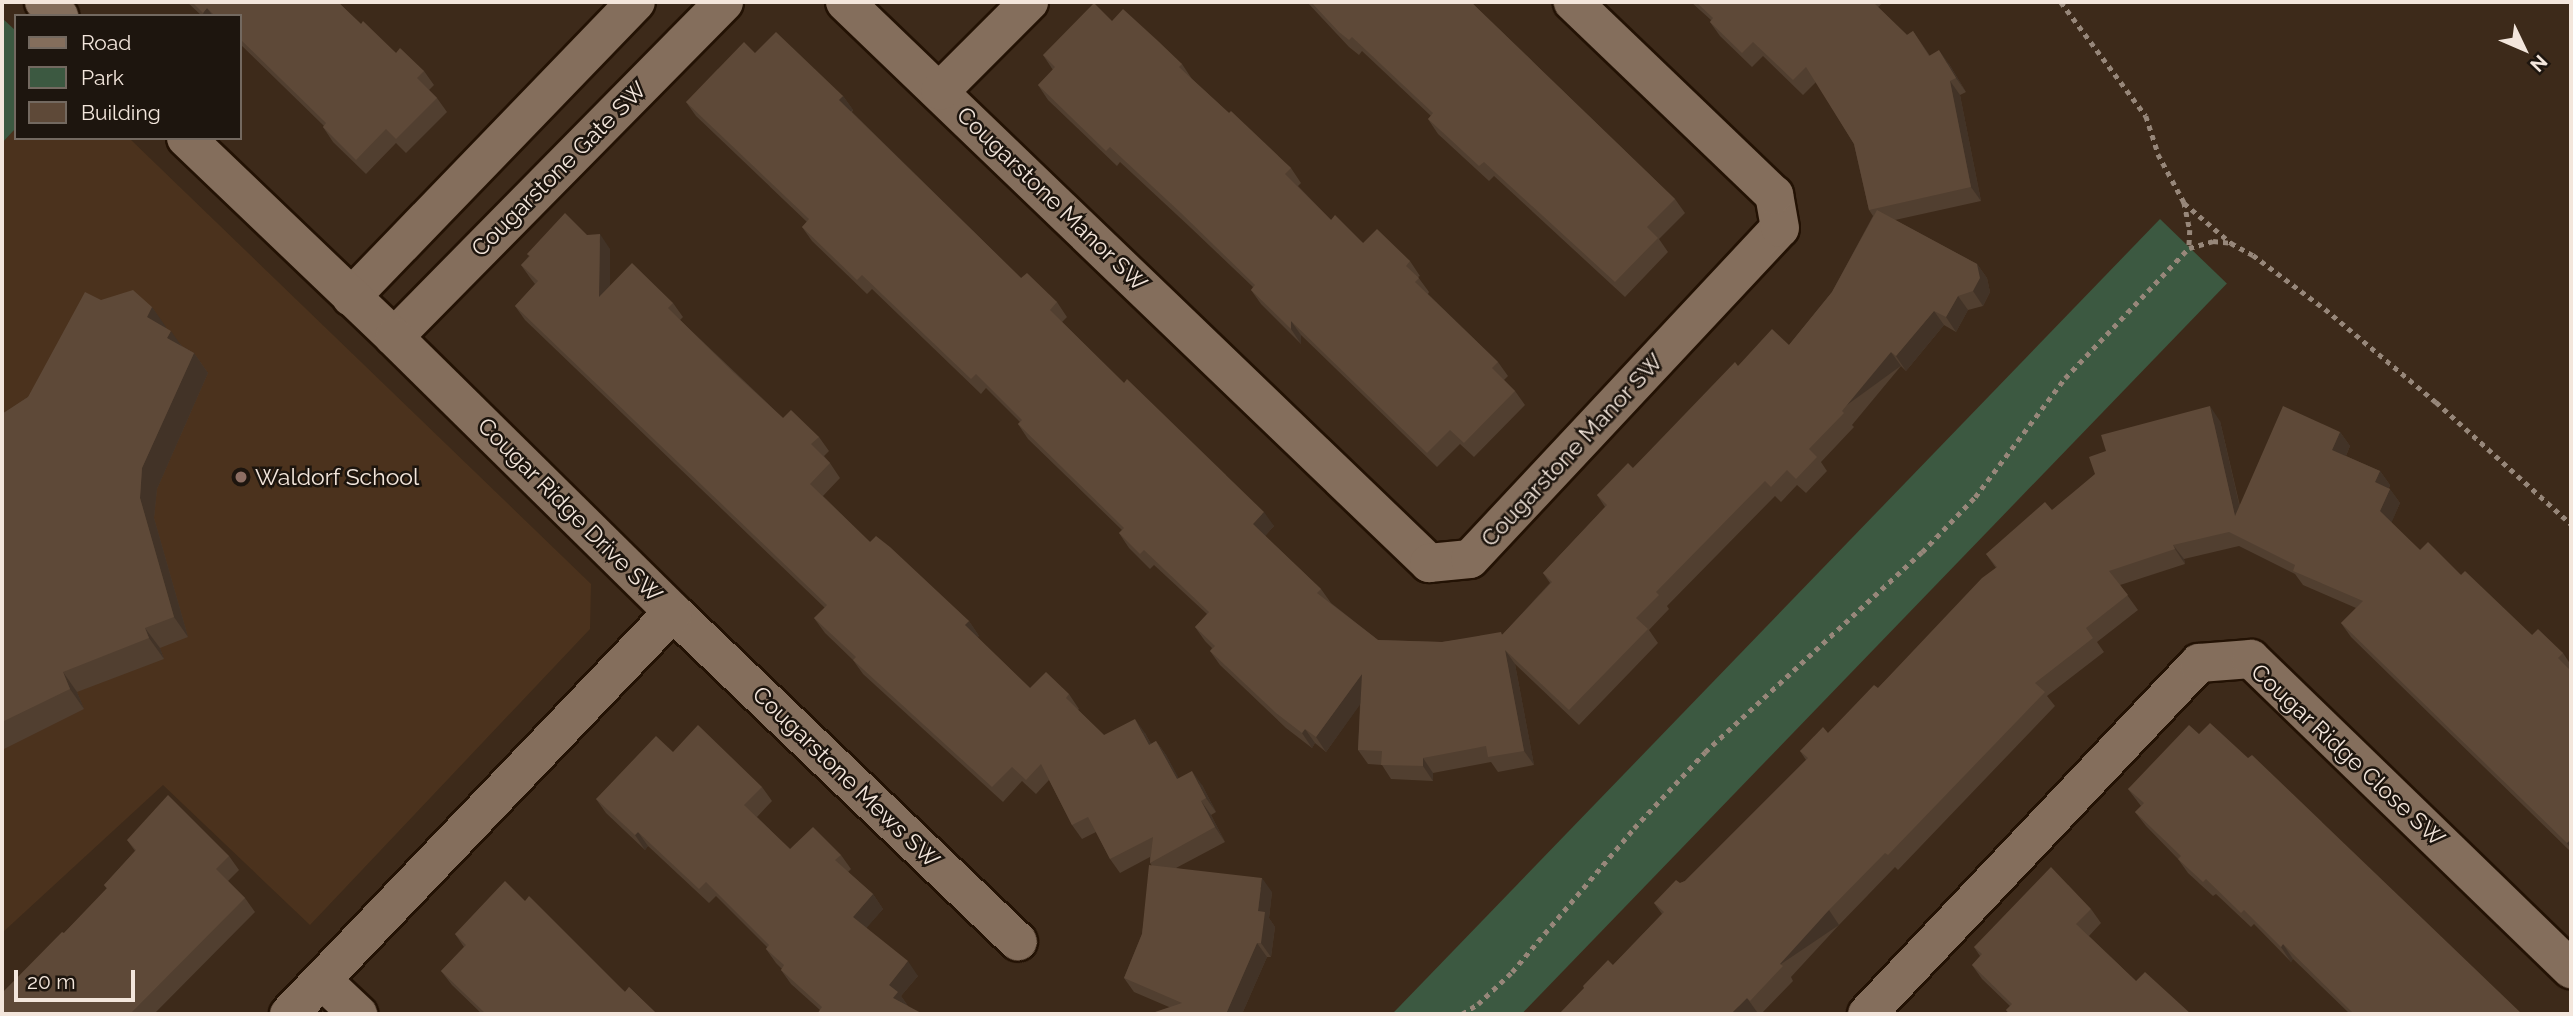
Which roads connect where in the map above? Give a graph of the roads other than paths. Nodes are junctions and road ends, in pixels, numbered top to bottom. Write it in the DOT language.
graph roads {
  1 [pos="44,2"];
  2 [pos="636,2"];
  3 [pos="724,2"];
  4 [pos="845,2"];
  5 [pos="1029,2"];
  6 [pos="1573,2"];
  7 [pos="57,14"];
  8 [pos="940,91"];
  9 [pos="188,140"];
  10 [pos="351,297"];
  11 [pos="394,337"];
  12 [pos="673,612"];
  13 [pos="1018,942"];
  14 [pos="2571,968"];
  15 [pos="322,980"];
  16 [pos="1884,1008"];
  17 [pos="289,1014"];
  18 [pos="358,1014"];
  1 -- 7 [label="street"];
  2 -- 10 [label="street"];
  3 -- 11 [label="street, Cougarstone Gate SW"];
  4 -- 8 [label="street, Cougarstone Manor SW"];
  5 -- 8 [label="street, Cougarstone Manor SW"];
  6 -- 8 [label="street, Cougarstone Manor SW"];
  9 -- 10 [label="street, Cougar Ridge Drive SW"];
  10 -- 11 [label="street, Cougar Ridge Drive SW"];
  11 -- 12 [label="street, Cougar Ridge Drive SW"];
  12 -- 13 [label="street, Cougarstone Mews SW"];
  12 -- 15 [label="street, Cougar Ridge Drive SW"];
  14 -- 16 [label="street, Cougar Ridge Close SW"];
  15 -- 17 [label="street, Cougar Ridge Drive SW"];
  15 -- 18 [label="street"];
}
